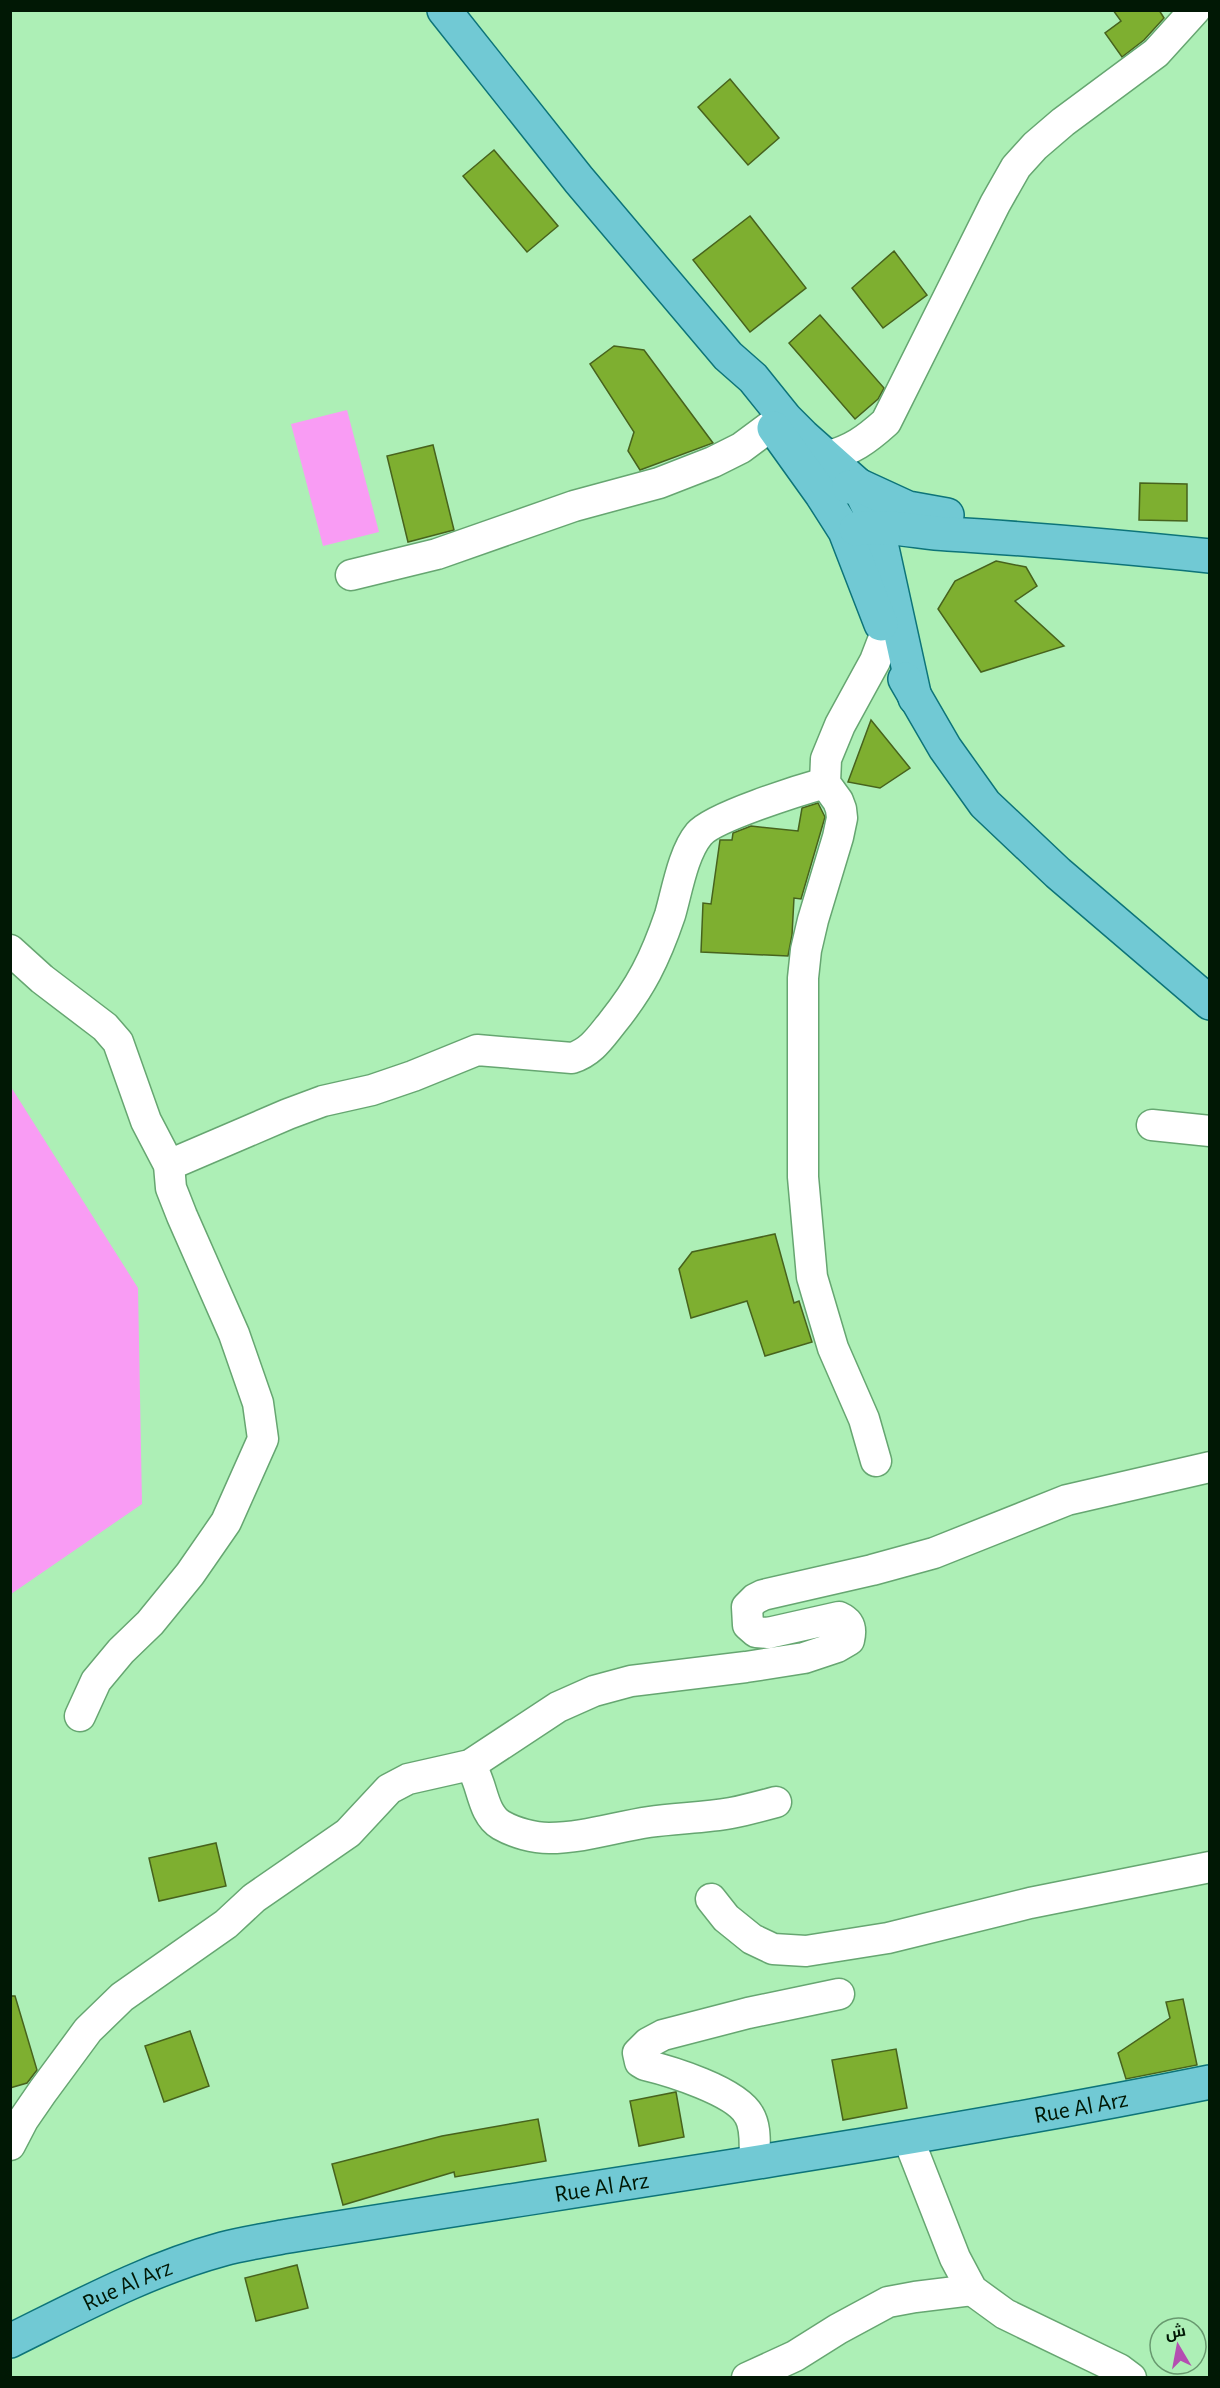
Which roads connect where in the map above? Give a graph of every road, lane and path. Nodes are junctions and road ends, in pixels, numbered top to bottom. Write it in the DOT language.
graph roads {
  1 [pos="444,10"];
  2 [pos="1195,10"];
  3 [pos="728,356"];
  4 [pos="772,425"];
  5 [pos="826,457"];
  6 [pos="858,484"];
  7 [pos="822,495"];
  8 [pos="877,525"];
  9 [pos="845,531"];
  10 [pos="1102,544"];
  11 [pos="1209,556"];
  12 [pos="351,575"];
  13 [pos="885,635"];
  14 [pos="915,698"];
  15 [pos="825,783"];
  16 [pos="10,950"];
  17 [pos="1209,1003"];
  18 [pos="1152,1125"];
  19 [pos="1209,1131"];
  20 [pos="169,1165"];
  21 [pos="876,1461"];
  22 [pos="1209,1467"];
  23 [pos="80,1716"];
  24 [pos="470,1765"];
  25 [pos="776,1802"];
  26 [pos="1209,1867"];
  27 [pos="711,1899"];
  28 [pos="839,1994"];
  29 [pos="1209,2082"];
  30 [pos="908,2138"];
  31 [pos="10,2145"];
  32 [pos="754,2161"];
  33 [pos="972,2290"];
  34 [pos="10,2341"];
  35 [pos="747,2378"];
  36 [pos="1131,2378"];
  1 -- 3 [label="main road"];
  2 -- 5 [label="street"];
  3 -- 4 [label="main road"];
  3 -- 5 [label="main road"];
  4 -- 7 [label="main road"];
  4 -- 12 [label="street"];
  5 -- 6 [label="main road"];
  6 -- 7 [label="main road"];
  6 -- 8 [label="main road"];
  6 -- 10 [label="main road"];
  7 -- 9 [label="main road"];
  8 -- 9 [label="main road"];
  8 -- 10 [label="main road"];
  8 -- 14 [label="main road"];
  9 -- 13 [label="main road"];
  10 -- 11 [label="main road"];
  13 -- 14 [label="main road"];
  13 -- 15 [label="street"];
  14 -- 17 [label="main road"];
  15 -- 20 [label="street"];
  15 -- 21 [label="street"];
  16 -- 20 [label="street"];
  18 -- 19 [label="street"];
  20 -- 23 [label="street"];
  22 -- 24 [label="street"];
  24 -- 25 [label="street"];
  24 -- 31 [label="street"];
  26 -- 27 [label="street"];
  28 -- 32 [label="street"];
  29 -- 30 [label="main road, Rue Al Arz"];
  30 -- 32 [label="main road, Rue Al Arz"];
  30 -- 33 [label="street"];
  32 -- 34 [label="main road, Rue Al Arz"];
  33 -- 35 [label="street"];
  33 -- 36 [label="street"];
}
